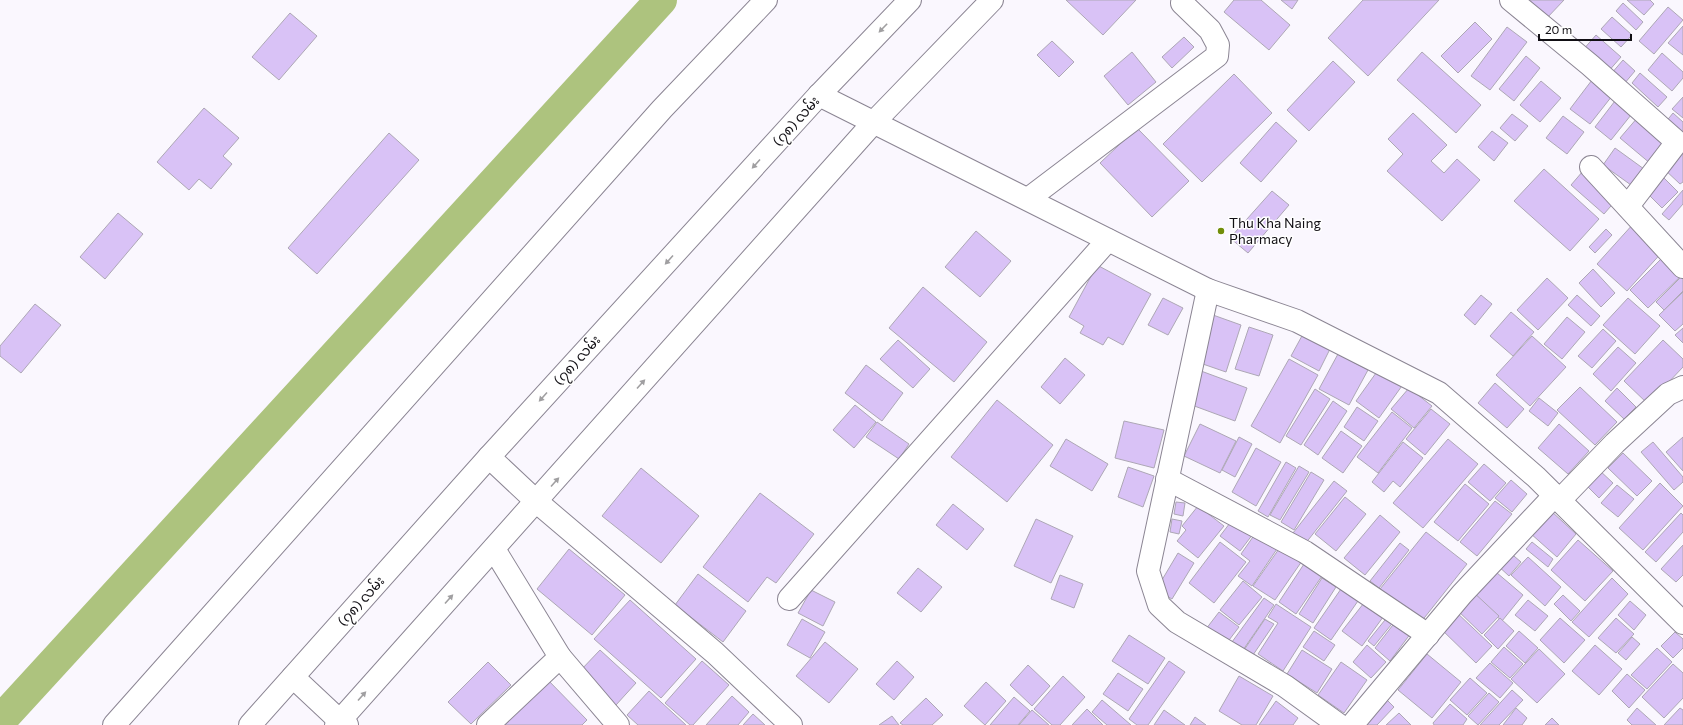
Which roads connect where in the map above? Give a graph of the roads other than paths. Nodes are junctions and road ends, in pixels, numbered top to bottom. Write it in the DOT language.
graph roads {
  1 [pos="766,0"];
  2 [pos="910,0"];
  3 [pos="992,0"];
  4 [pos="1511,0"];
  5 [pos="1182,3"];
  6 [pos="819,95"];
  7 [pos="874,122"];
  8 [pos="1591,166"];
  9 [pos="1028,200"];
  10 [pos="1628,206"];
  11 [pos="1108,240"];
  12 [pos="1683,267"];
  13 [pos="1208,290"];
  14 [pos="1683,386"];
  15 [pos="489,457"];
  16 [pos="1167,479"];
  17 [pos="1557,497"];
  18 [pos="537,502"];
  19 [pos="494,549"];
  20 [pos="789,600"];
  21 [pos="1683,624"];
  22 [pos="1428,635"];
  23 [pos="560,657"];
  24 [pos="293,677"];
  25 [pos="341,724"];
  26 [pos="114,725"];
  27 [pos="250,725"];
  28 [pos="488,725"];
  29 [pos="618,725"];
  30 [pos="791,725"];
  31 [pos="1339,725"];
  32 [pos="1352,725"];
  1 -- 26 [label="street"];
  2 -- 6 [label="street, (၇၈) လမ်း, one-way"];
  3 -- 7 [label="street"];
  4 -- 10 [label="street"];
  5 -- 9 [label="street"];
  6 -- 7 [label="street"];
  6 -- 15 [label="street, (၇၈) လမ်း, one-way"];
  7 -- 9 [label="street"];
  18 -- 7 [label="street, one-way"];
  8 -- 10 [label="street"];
  9 -- 11 [label="street"];
  10 -- 12 [label="street"];
  11 -- 13 [label="street"];
  11 -- 20 [label="street"];
  13 -- 16 [label="street"];
  13 -- 17 [label="street"];
  14 -- 17 [label="street"];
  15 -- 18 [label="street"];
  15 -- 24 [label="street, (၇၈) လမ်း"];
  16 -- 22 [label="street"];
  16 -- 31 [label="street"];
  17 -- 21 [label="street"];
  17 -- 22 [label="street"];
  18 -- 19 [label="street"];
  18 -- 30 [label="street"];
  19 -- 23 [label="street"];
  25 -- 19 [label="street, one-way"];
  22 -- 32 [label="street"];
  23 -- 28 [label="street"];
  23 -- 29 [label="street"];
  24 -- 25 [label="street"];
  24 -- 27 [label="street, (၇၈) လမ်း"];
}
